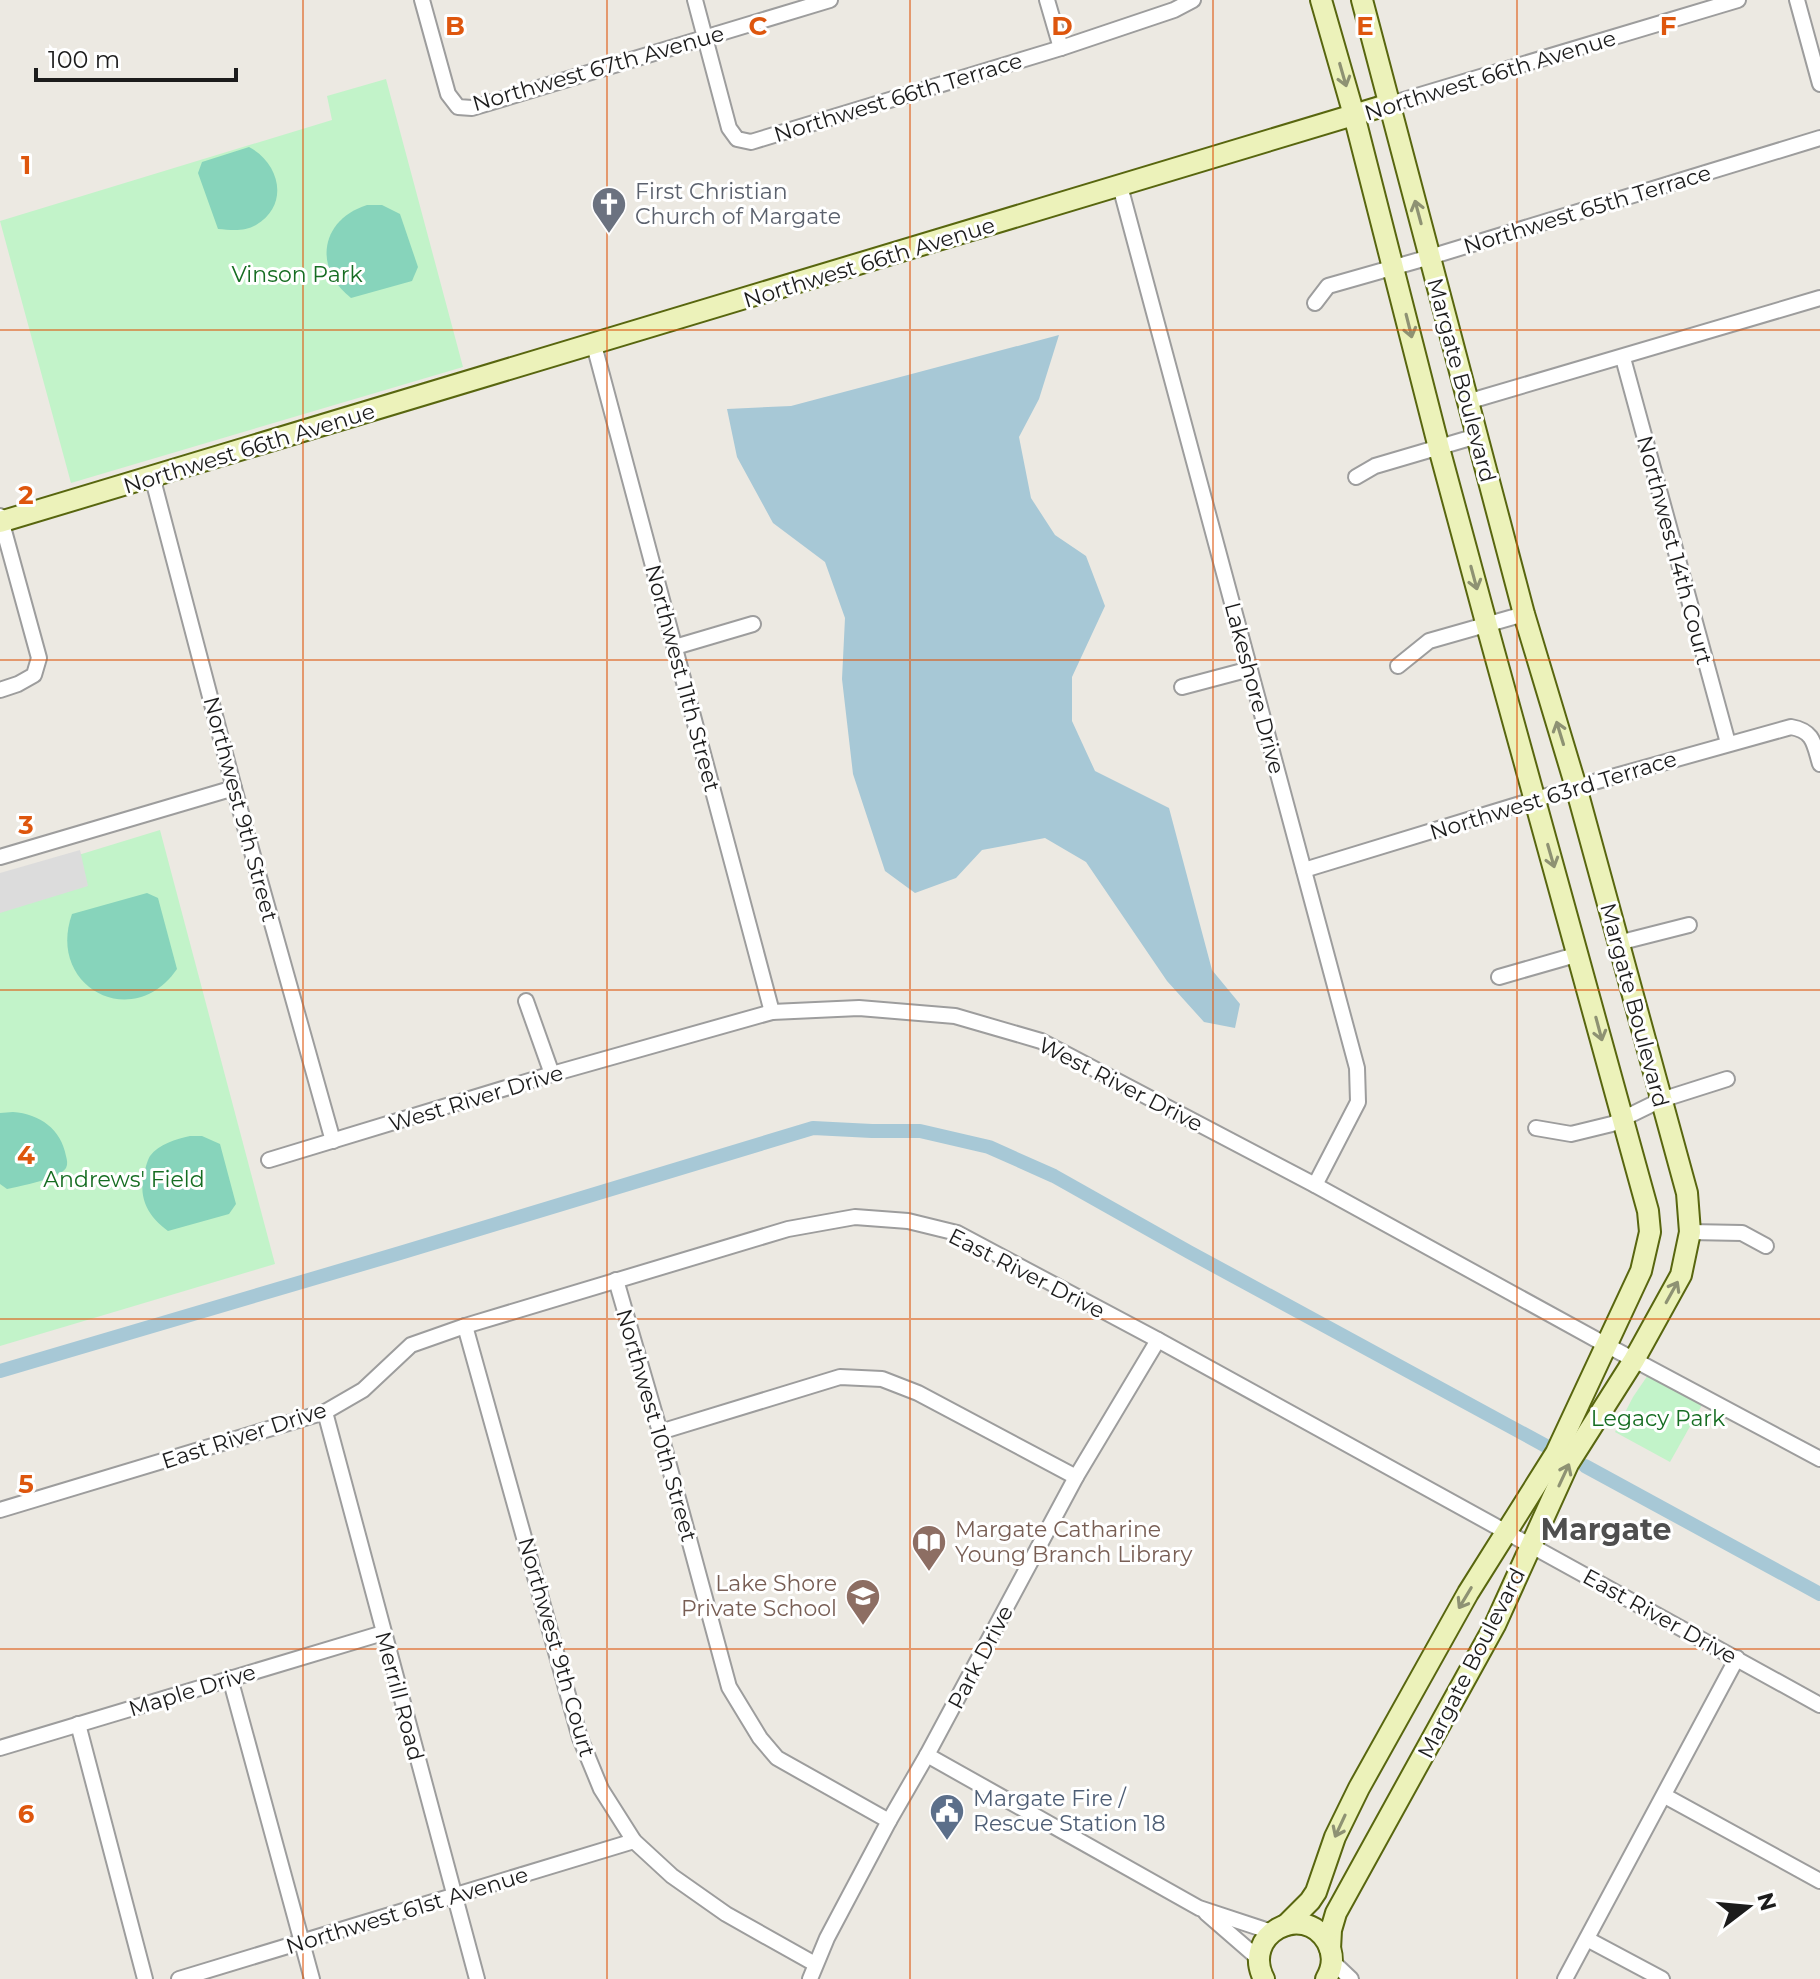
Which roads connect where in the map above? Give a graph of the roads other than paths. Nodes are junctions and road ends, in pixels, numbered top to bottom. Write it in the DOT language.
graph roads {
  1 [pos="422,0"];
  2 [pos="695,0"];
  3 [pos="830,0"];
  4 [pos="1047,0"];
  5 [pos="1193,0"];
  6 [pos="1321,0"];
  7 [pos="1362,0"];
  8 [pos="1738,0"];
  9 [pos="1797,0"];
  10 [pos="706,37"];
  11 [pos="1061,48"];
  12 [pos="1820,84"];
  13 [pos="1390,104"];
  14 [pos="1354,115"];
  15 [pos="1820,138"];
  16 [pos="1120,186"];
  17 [pos="1430,257"];
  18 [pos="1394,267"];
  19 [pos="1820,298"];
  20 [pos="1315,303"];
  21 [pos="594,345"];
  22 [pos="1623,358"];
  23 [pos="1467,402"];
  24 [pos="1477,436"];
  25 [pos="1439,448"];
  26 [pos="152,476"];
  27 [pos="1356,477"];
  28 [pos="1,520"];
  29 [pos="1524,614"];
  30 [pos="753,624"];
  31 [pos="1487,626"];
  32 [pos="675,647"];
  33 [pos="1398,666"];
  34 [pos="1250,669"];
  35 [pos="1182,687"];
  36 [pos="0,690"];
  37 [pos="1728,743"];
  38 [pos="1820,764"];
  39 [pos="1576,787"];
  40 [pos="234,788"];
  41 [pos="1536,800"];
  42 [pos="0,857"];
  43 [pos="1304,870"];
  44 [pos="1689,925"];
  45 [pos="1618,943"];
  46 [pos="1579,954"];
  47 [pos="1499,977"];
  48 [pos="526,1001"];
  49 [pos="772,1012"];
  50 [pos="552,1074"];
  51 [pos="1727,1079"];
  52 [pos="1661,1100"];
  53 [pos="1623,1118"];
  54 [pos="1536,1128"];
  55 [pos="333,1141"];
  56 [pos="269,1160"];
  57 [pos="1315,1185"];
  58 [pos="1690,1232"];
  59 [pos="1766,1246"];
  60 [pos="616,1280"];
  61 [pos="465,1326"];
  62 [pos="1158,1340"];
  63 [pos="1607,1345"];
  64 [pos="1634,1360"];
  65 [pos="325,1412"];
  66 [pos="660,1432"];
  67 [pos="1820,1459"];
  68 [pos="1076,1477"];
  69 [pos="0,1510"];
  70 [pos="1506,1531"];
  71 [pos="1531,1546"];
  72 [pos="383,1633"];
  73 [pos="1737,1658"];
  74 [pos="230,1678"];
  75 [pos="1820,1705"];
  76 [pos="78,1724"];
  77 [pos="0,1748"];
  78 [pos="927,1755"];
  79 [pos="1665,1796"];
  80 [pos="889,1821"];
  81 [pos="634,1841"];
  82 [pos="1820,1881"];
  83 [pos="455,1896"];
  84 [pos="1199,1908"];
  85 [pos="1279,1928"];
  86 [pos="1587,1939"];
  87 [pos="301,1941"];
  88 [pos="1330,1963"];
  89 [pos="815,1964"];
  90 [pos="1261,1972"];
  91 [pos="145,1979"];
  92 [pos="179,1979"];
  93 [pos="312,1979"];
  94 [pos="477,1979"];
  95 [pos="810,1979"];
  96 [pos="1351,1979"];
  97 [pos="1565,1979"];
  98 [pos="1662,1979"];
  1 -- 10 [label="street, Northwest 67th Avenue"];
  2 -- 10 [label="street"];
  3 -- 10 [label="street, Northwest 67th Avenue"];
  4 -- 11 [label="street"];
  5 -- 11 [label="street, Northwest 66th Terrace"];
  6 -- 14 [label="street, Margate Boulevard, one-way"];
  7 -- 13 [label="street, Margate Boulevard"];
  8 -- 13 [label="street, Northwest 66th Avenue"];
  9 -- 12 [label="street"];
  10 -- 11 [label="street, Northwest 66th Terrace"];
  13 -- 14 [label="street, Northwest 66th Avenue"];
  17 -- 13 [label="street, Margate Boulevard, one-way"];
  14 -- 16 [label="street, Northwest 66th Avenue"];
  14 -- 18 [label="street, Margate Boulevard"];
  15 -- 17 [label="street, Northwest 65th Terrace"];
  16 -- 21 [label="street, Northwest 66th Avenue"];
  16 -- 34 [label="street, Lakeshore Drive"];
  17 -- 18 [label="street, Northwest 65th Terrace"];
  17 -- 23 [label="street, Margate Boulevard"];
  18 -- 20 [label="street, Northwest 65th Terrace"];
  18 -- 25 [label="street, Margate Boulevard, one-way"];
  19 -- 22 [label="street"];
  21 -- 26 [label="street, Northwest 66th Avenue"];
  21 -- 32 [label="street, Northwest 11th Street"];
  22 -- 23 [label="street"];
  22 -- 37 [label="street, Northwest 14th Court"];
  23 -- 24 [label="street, Margate Boulevard"];
  24 -- 25 [label="street"];
  24 -- 29 [label="street, Margate Boulevard"];
  25 -- 27 [label="street"];
  25 -- 31 [label="street, Margate Boulevard, one-way"];
  26 -- 28 [label="street, Northwest 66th Avenue"];
  26 -- 40 [label="street, Northwest 9th Street"];
  28 -- 36 [label="street"];
  29 -- 31 [label="street"];
  39 -- 29 [label="street, Margate Boulevard, one-way"];
  30 -- 32 [label="street"];
  31 -- 33 [label="street"];
  31 -- 41 [label="street, Margate Boulevard"];
  32 -- 49 [label="street, Northwest 11th Street"];
  34 -- 35 [label="street"];
  34 -- 43 [label="street, Lakeshore Drive"];
  37 -- 38 [label="street, Northwest 63rd Terrace"];
  37 -- 39 [label="street, Northwest 63rd Terrace"];
  39 -- 41 [label="street, Northwest 63rd Terrace"];
  39 -- 45 [label="street, Margate Boulevard"];
  40 -- 42 [label="street"];
  40 -- 55 [label="street, Northwest 9th Street"];
  41 -- 43 [label="street, Northwest 63rd Terrace"];
  41 -- 46 [label="street, Margate Boulevard, one-way"];
  43 -- 57 [label="street, Lakeshore Drive"];
  44 -- 45 [label="street"];
  45 -- 52 [label="street, Margate Boulevard"];
  46 -- 47 [label="street"];
  46 -- 53 [label="street, Margate Boulevard, one-way"];
  48 -- 50 [label="street"];
  49 -- 50 [label="street, West River Drive"];
  49 -- 57 [label="street, West River Drive"];
  50 -- 55 [label="street, West River Drive"];
  51 -- 52 [label="street"];
  52 -- 53 [label="street"];
  52 -- 58 [label="street, Margate Boulevard"];
  53 -- 54 [label="street"];
  53 -- 63 [label="street, Margate Boulevard"];
  55 -- 56 [label="street, West River Drive"];
  57 -- 63 [label="street, West River Drive"];
  58 -- 59 [label="street"];
  64 -- 58 [label="street, Margate Boulevard, one-way"];
  60 -- 61 [label="street, East River Drive"];
  60 -- 62 [label="street, East River Drive"];
  60 -- 66 [label="street, Northwest 10th Street"];
  61 -- 65 [label="street, East River Drive"];
  61 -- 81 [label="street, Northwest 9th Court"];
  62 -- 68 [label="street, Park Drive"];
  62 -- 70 [label="street, East River Drive"];
  63 -- 64 [label="street, West River Drive"];
  63 -- 70 [label="street, Margate Boulevard"];
  64 -- 67 [label="street, West River Drive"];
  71 -- 64 [label="street, Margate Boulevard, one-way"];
  65 -- 69 [label="street, East River Drive"];
  65 -- 72 [label="street, Merrill Road"];
  66 -- 68 [label="street"];
  66 -- 80 [label="street, Northwest 10th Street"];
  68 -- 78 [label="street, Park Drive"];
  70 -- 71 [label="street, East River Drive"];
  70 -- 85 [label="street, Margate Boulevard, one-way"];
  71 -- 73 [label="street, East River Drive"];
  71 -- 88 [label="street, Margate Boulevard"];
  72 -- 74 [label="street, Maple Drive"];
  72 -- 83 [label="street, Merrill Road"];
  73 -- 75 [label="street, East River Drive"];
  73 -- 79 [label="street"];
  74 -- 76 [label="street, Maple Drive"];
  74 -- 87 [label="street"];
  76 -- 77 [label="street, Maple Drive"];
  76 -- 91 [label="street"];
  78 -- 80 [label="street, Park Drive"];
  78 -- 84 [label="street"];
  79 -- 82 [label="street"];
  79 -- 86 [label="street"];
  80 -- 89 [label="street, Park Drive"];
  81 -- 83 [label="street, Northwest 61st Avenue"];
  81 -- 89 [label="street, Northwest 9th Court"];
  83 -- 87 [label="street, Northwest 61st Avenue"];
  83 -- 94 [label="street, Merrill Road"];
  84 -- 85 [label="street"];
  84 -- 90 [label="street"];
  85 -- 88 [label="street"];
  85 -- 90 [label="street, Margate Boulevard"];
  86 -- 97 [label="street"];
  86 -- 98 [label="street"];
  87 -- 92 [label="street, Northwest 61st Avenue"];
  87 -- 93 [label="street"];
  88 -- 96 [label="street"];
  89 -- 95 [label="street, Park Drive"];
}
